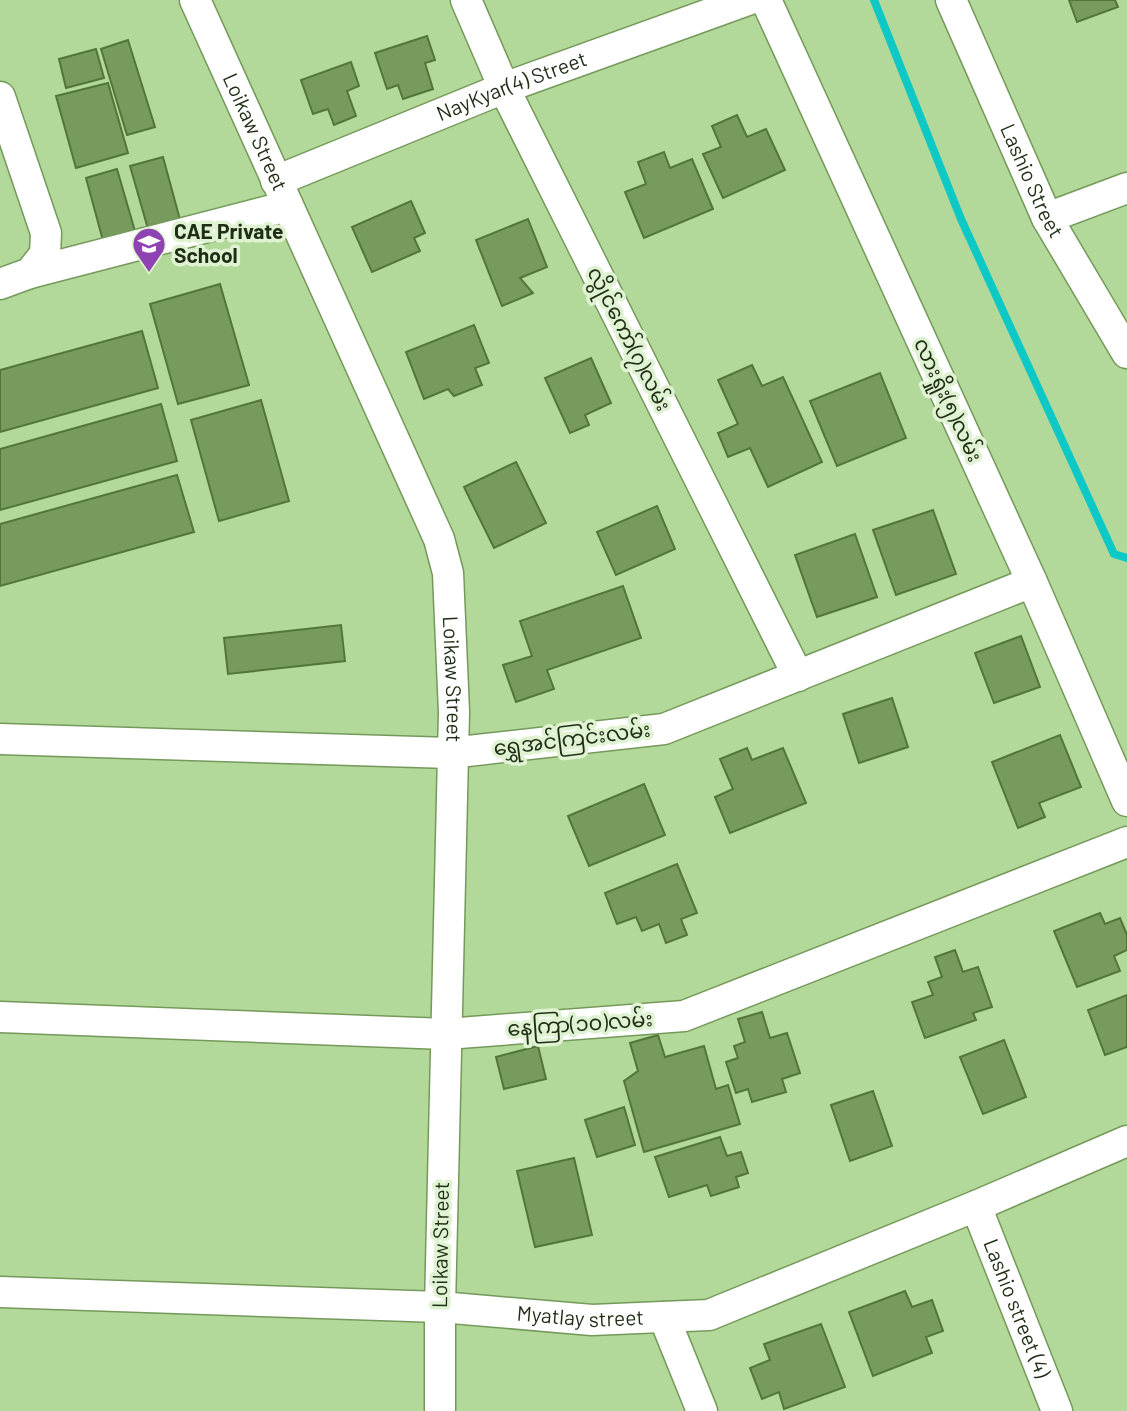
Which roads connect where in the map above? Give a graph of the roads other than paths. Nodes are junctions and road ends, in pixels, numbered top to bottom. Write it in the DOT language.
graph roads {
  1 [pos="195,0"];
  2 [pos="466,0"];
  3 [pos="748,0"];
  4 [pos="766,0"];
  5 [pos="951,0"];
  6 [pos="504,88"];
  7 [pos="0,97"];
  8 [pos="1127,188"];
  9 [pos="282,194"];
  10 [pos="1047,218"];
  11 [pos="30,273"];
  12 [pos="0,284"];
  13 [pos="1127,353"];
  14 [pos="1032,582"];
  15 [pos="798,676"];
  16 [pos="0,739"];
  17 [pos="453,753"];
  18 [pos="1127,801"];
  19 [pos="1127,842"];
  20 [pos="0,1017"];
  21 [pos="446,1034"];
  22 [pos="1127,1141"];
  23 [pos="975,1206"];
  24 [pos="0,1292"];
  25 [pos="440,1307"];
  26 [pos="664,1317"];
  27 [pos="440,1411"];
  28 [pos="702,1411"];
  29 [pos="1057,1411"];
  1 -- 9 [label="street, Loikaw Street"];
  2 -- 6 [label="street, လွိုင်ကော်(၇)လမ်း"];
  3 -- 6 [label="street, NayKyar(4) Street"];
  4 -- 14 [label="street, လားရှိုး(၅)လမ်း"];
  5 -- 10 [label="street, Lashio Street"];
  6 -- 9 [label="street, NayKyar(4) Street"];
  6 -- 15 [label="street, လွိုင်ကော်(၇)လမ်း"];
  7 -- 11 [label="street"];
  8 -- 10 [label="street"];
  9 -- 11 [label="street, NayKyar(4) Street"];
  9 -- 17 [label="street, Loikaw Street"];
  10 -- 13 [label="street, Lashio Street"];
  11 -- 12 [label="street, NayKyar(4) Street"];
  14 -- 15 [label="street, ရွှေအင်ကြင်းလမ်း"];
  14 -- 18 [label="street, လားရှိုး(၅)လမ်း"];
  15 -- 17 [label="street, ရွှေအင်ကြင်းလမ်း"];
  16 -- 17 [label="street, ရွှေအင်ကြင်းလမ်း"];
  17 -- 21 [label="street, Loikaw Street"];
  19 -- 21 [label="street, နေကြာ(၁၀)လမ်း"];
  20 -- 21 [label="street, နေကြာ(၁၀)လမ်း"];
  21 -- 25 [label="street, Loikaw Street"];
  22 -- 23 [label="street, Myatlay street"];
  23 -- 26 [label="street, Myatlay street"];
  23 -- 29 [label="street, Lashio street (4)"];
  24 -- 25 [label="street, Myatlay street"];
  25 -- 26 [label="street, Myatlay street"];
  25 -- 27 [label="street, Loikaw Street"];
  26 -- 28 [label="street"];
}
